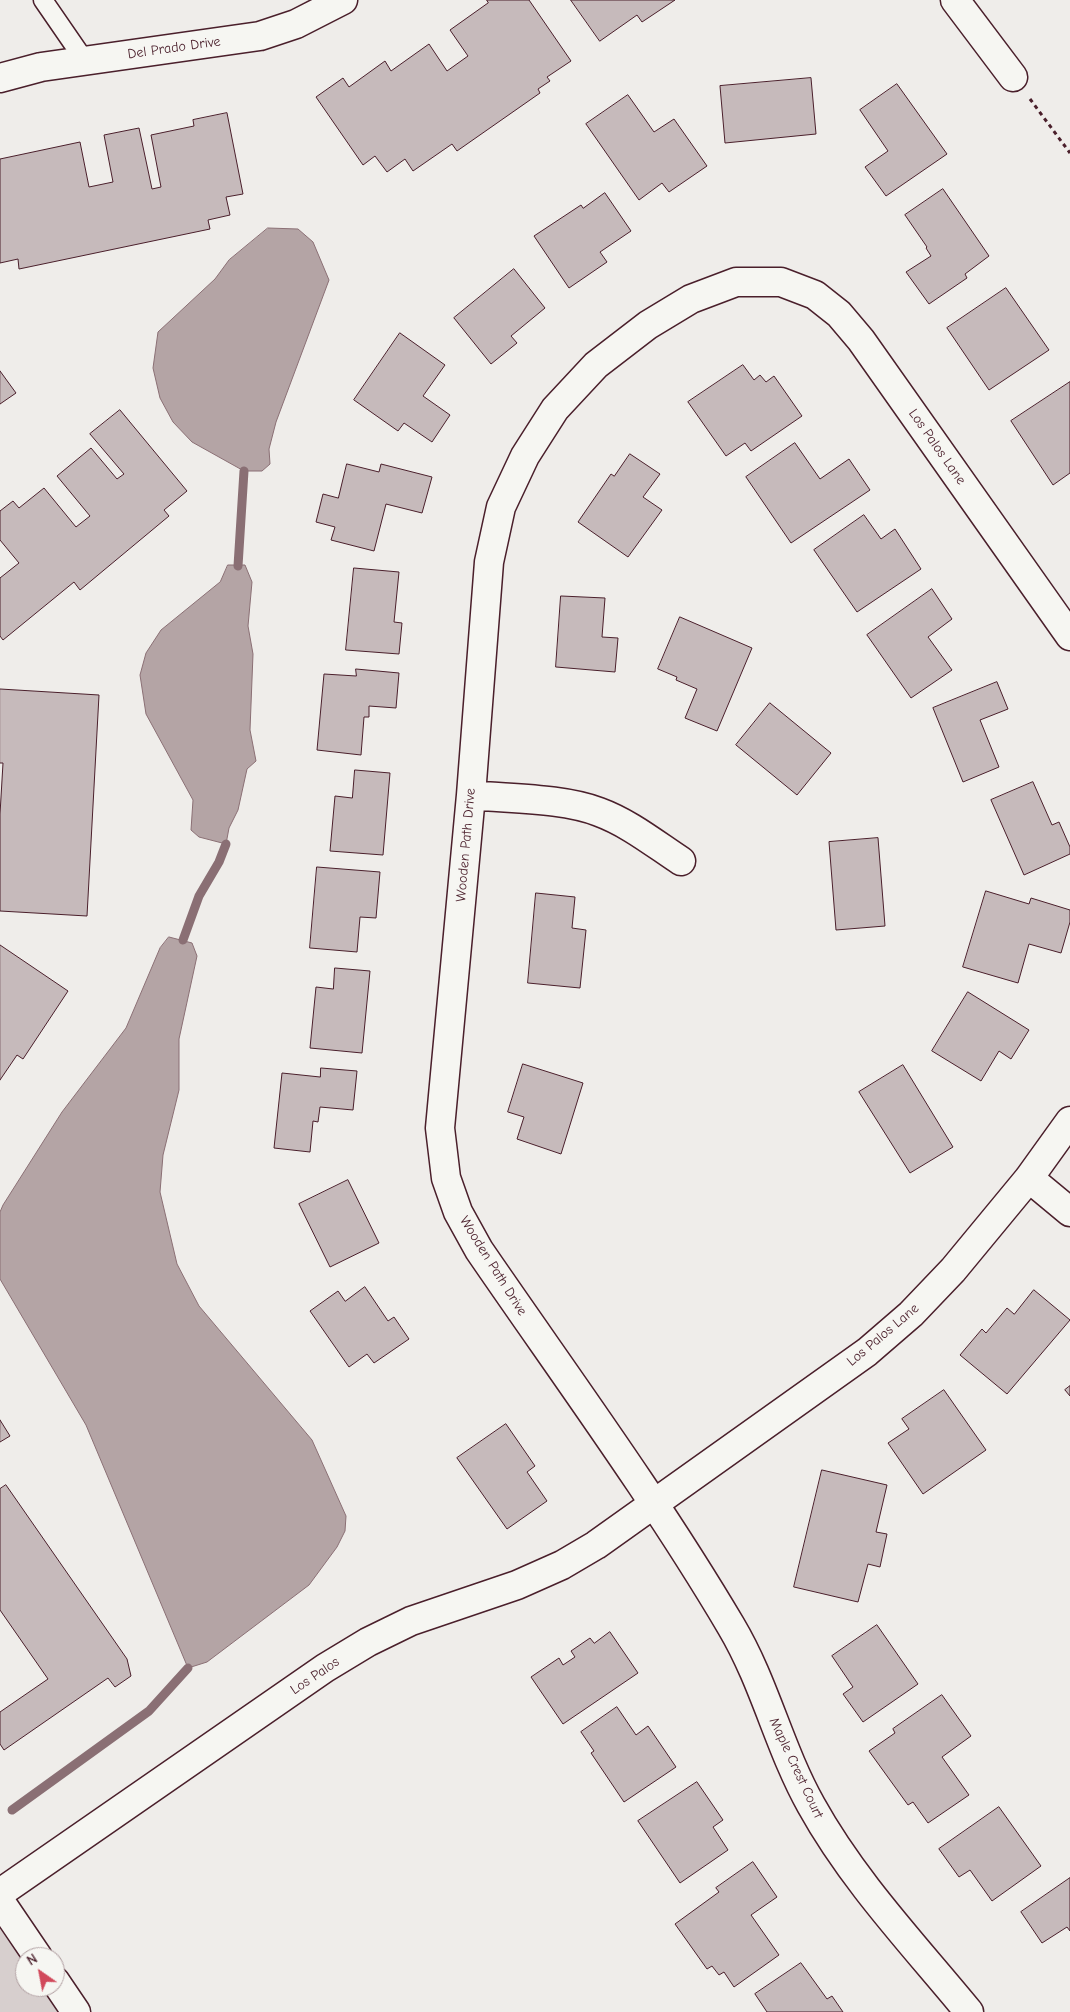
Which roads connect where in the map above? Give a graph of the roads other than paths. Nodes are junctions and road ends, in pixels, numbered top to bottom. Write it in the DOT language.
graph roads {
  1 [pos="43,0"];
  2 [pos="343,0"];
  3 [pos="955,0"];
  4 [pos="85,61"];
  5 [pos="1013,77"];
  6 [pos="0,78"];
  7 [pos="781,282"];
  8 [pos="1070,636"];
  9 [pos="471,795"];
  10 [pos="681,861"];
  11 [pos="1070,1121"];
  12 [pos="1029,1178"];
  13 [pos="1070,1212"];
  14 [pos="653,1504"];
  15 [pos="0,1893"];
  16 [pos="0,1901"];
  17 [pos="31,1947"];
  18 [pos="65,1996"];
  19 [pos="76,2012"];
  20 [pos="969,2012"];
  1 -- 4 [label="lane"];
  2 -- 4 [label="street, Del Prado Drive"];
  3 -- 5 [label="street"];
  4 -- 6 [label="street, Del Prado Drive"];
  7 -- 8 [label="street, Los Palos Lane"];
  7 -- 9 [label="street, Wooden Path Drive"];
  9 -- 10 [label="street"];
  9 -- 14 [label="street, Wooden Path Drive"];
  11 -- 12 [label="street, Los Palos Lane"];
  12 -- 13 [label="street"];
  12 -- 14 [label="street, Los Palos Lane"];
  14 -- 15 [label="street, Los Palos"];
  14 -- 20 [label="street, Maple Crest Court"];
  16 -- 17 [label="street"];
  18 -- 19 [label="street"];
}
